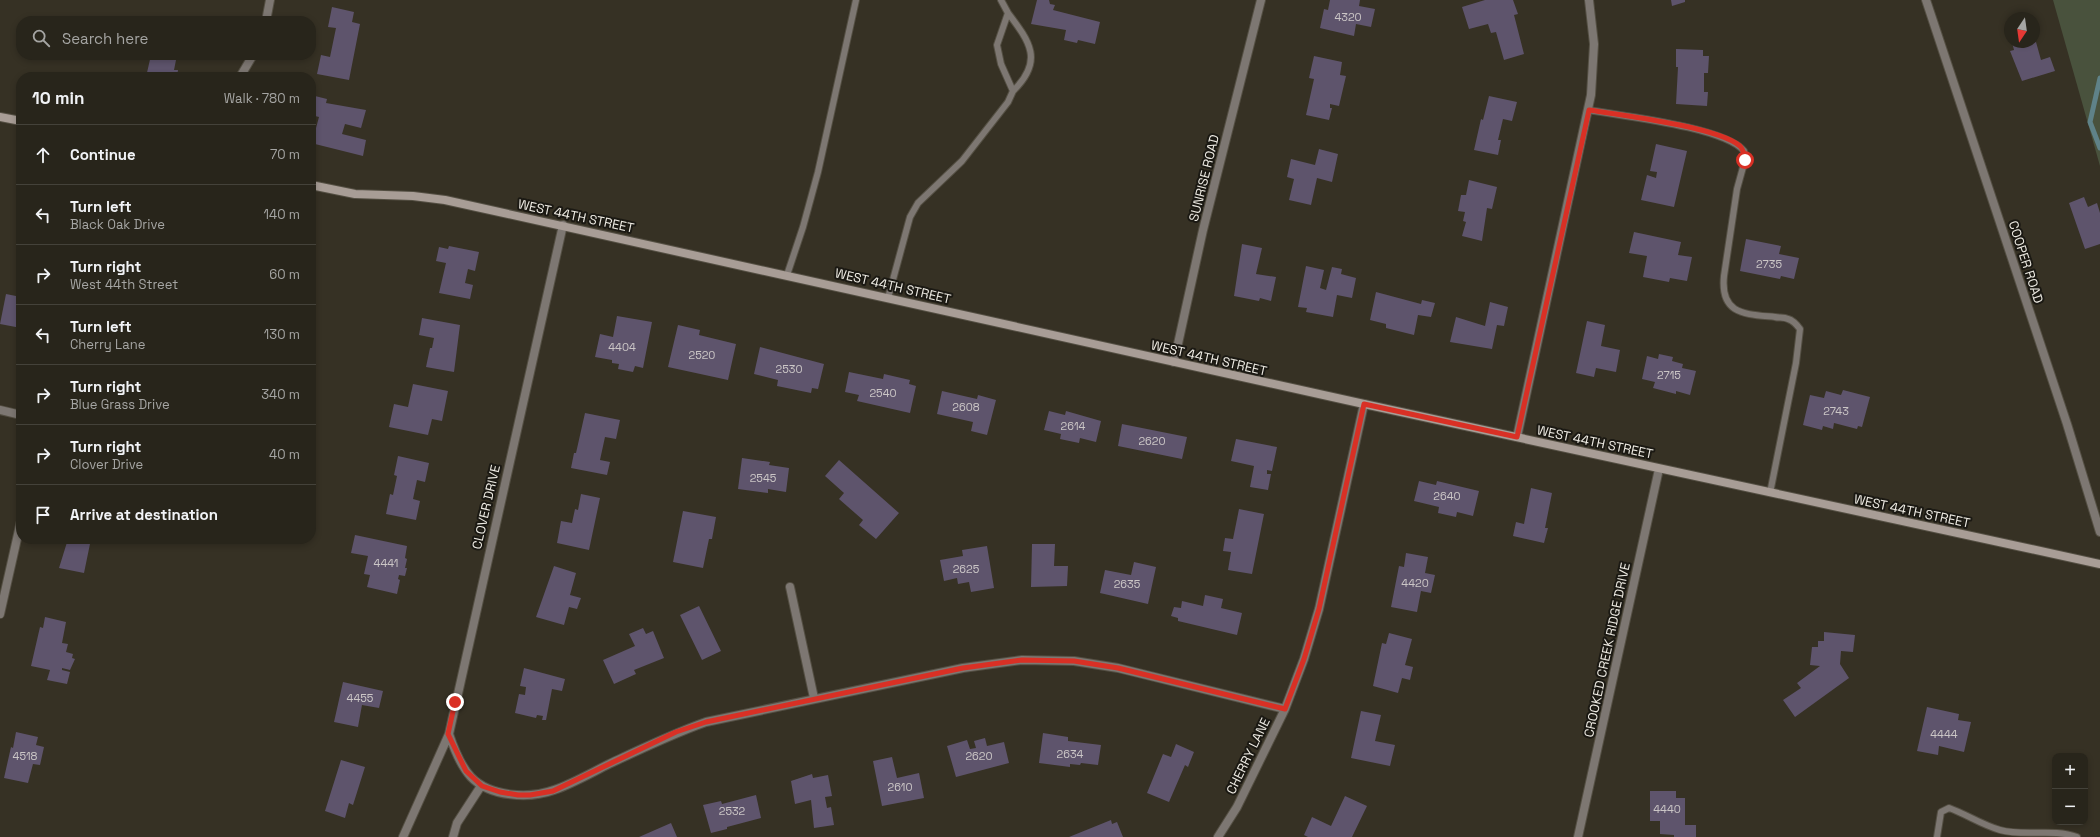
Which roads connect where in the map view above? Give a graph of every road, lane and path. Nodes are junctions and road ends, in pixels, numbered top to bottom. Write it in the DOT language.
graph roads {
  1 [pos="270,0"];
  2 [pos="856,0"];
  3 [pos="1001,0"];
  4 [pos="1261,0"];
  5 [pos="1589,0"];
  6 [pos="1926,0"];
  7 [pos="1008,13"];
  8 [pos="267,16"];
  9 [pos="250,60"];
  10 [pos="243,72"];
  11 [pos="1013,91"];
  12 [pos="1589,110"];
  13 [pos="0,116"];
  14 [pos="16,120"];
  15 [pos="316,186"];
  16 [pos="563,225"];
  17 [pos="787,275"];
  18 [pos="888,298"];
  19 [pos="1174,362"];
  20 [pos="1364,404"];
  21 [pos="0,410"];
  22 [pos="16,414"];
  23 [pos="1517,437"];
  24 [pos="1659,469"];
  25 [pos="1770,493"];
  26 [pos="2100,532"];
  27 [pos="16,543"];
  28 [pos="2100,564"];
  29 [pos="790,586"];
  30 [pos="0,614"];
  31 [pos="814,698"];
  32 [pos="1285,709"];
  33 [pos="448,734"];
  34 [pos="482,786"];
  35 [pos="403,837"];
  36 [pos="453,837"];
  37 [pos="1218,837"];
  38 [pos="1578,837"];
  39 [pos="1937,837"];
  40 [pos="2077,837"];
  1 -- 8 [label="street"];
  2 -- 17 [label="lane"];
  3 -- 7 [label="lane"];
  4 -- 19 [label="street, SUNRISE ROAD"];
  5 -- 12 [label="street"];
  6 -- 26 [label="street, COOPER ROAD"];
  7 -- 11 [label="lane"];
  7 -- 11 [label="lane"];
  9 -- 10 [label="street"];
  11 -- 18 [label="lane"];
  12 -- 23 [label="street"];
  12 -- 25 [label="lane"];
  13 -- 14 [label="street"];
  15 -- 16 [label="street, WEST 44TH STREET"];
  16 -- 17 [label="street, WEST 44TH STREET"];
  16 -- 33 [label="street, CLOVER DRIVE"];
  17 -- 18 [label="street, WEST 44TH STREET"];
  18 -- 19 [label="street, WEST 44TH STREET"];
  19 -- 20 [label="street, WEST 44TH STREET"];
  20 -- 23 [label="street, WEST 44TH STREET"];
  20 -- 32 [label="street, CHERRY LANE"];
  21 -- 22 [label="street"];
  23 -- 24 [label="street, WEST 44TH STREET"];
  24 -- 25 [label="street, WEST 44TH STREET"];
  24 -- 38 [label="street, CROOKED CREEK RIDGE DRIVE"];
  25 -- 28 [label="street, WEST 44TH STREET"];
  27 -- 30 [label="street"];
  29 -- 31 [label="street"];
  31 -- 32 [label="street"];
  31 -- 34 [label="street"];
  32 -- 37 [label="street, CHERRY LANE"];
  33 -- 34 [label="street"];
  33 -- 35 [label="street, CLOVER DRIVE"];
  34 -- 36 [label="street"];
  39 -- 40 [label="lane"];
}
